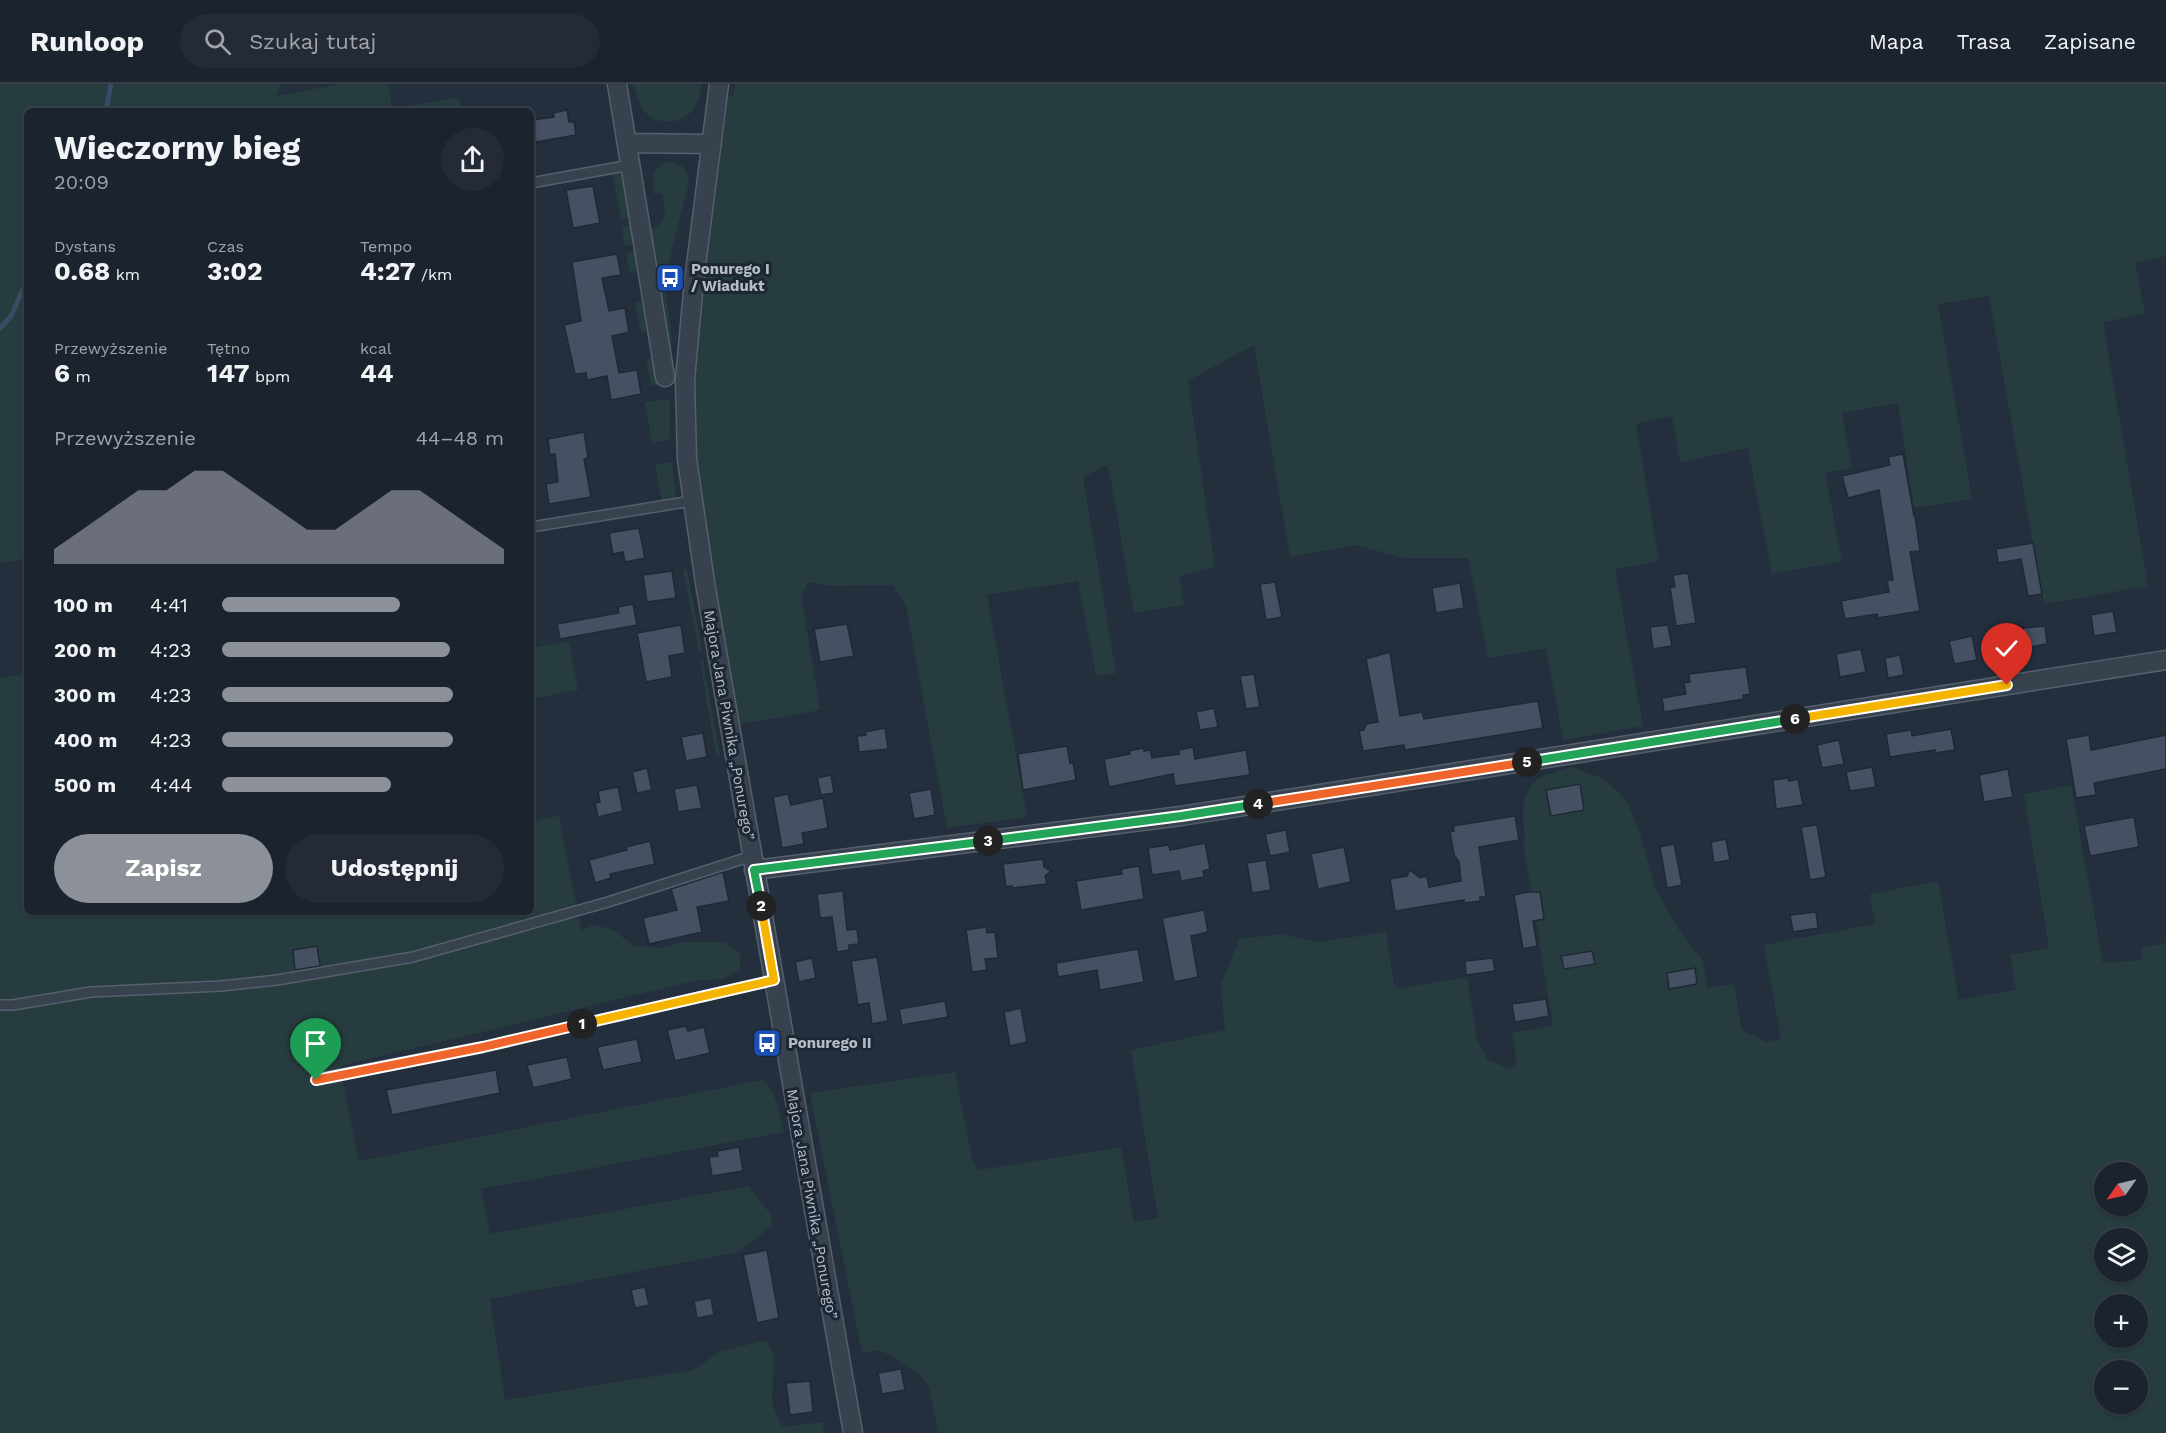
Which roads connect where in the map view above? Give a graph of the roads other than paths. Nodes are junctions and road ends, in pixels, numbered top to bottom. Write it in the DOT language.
graph roads {
  1 [pos="617,84"];
  2 [pos="719,84"];
  3 [pos="627,142"];
  4 [pos="712,144"];
  5 [pos="630,165"];
  6 [pos="534,182"];
  7 [pos="665,377"];
  8 [pos="692,501"];
  9 [pos="534,527"];
  10 [pos="2166,660"];
  11 [pos="753,863"];
  12 [pos="774,980"];
  13 [pos="0,1005"];
  14 [pos="316,1080"];
  15 [pos="853,1433"];
  1 -- 3 [label="street"];
  2 -- 4 [label="street, Majora Jana Piwnika „Ponurego”"];
  3 -- 4 [label="street"];
  3 -- 5 [label="street"];
  4 -- 8 [label="street, Majora Jana Piwnika „Ponurego”"];
  5 -- 6 [label="lane"];
  5 -- 7 [label="street"];
  8 -- 9 [label="lane"];
  8 -- 11 [label="street, Majora Jana Piwnika „Ponurego”"];
  10 -- 11 [label="street"];
  11 -- 12 [label="street, Majora Jana Piwnika „Ponurego”"];
  11 -- 13 [label="lane"];
  12 -- 14 [label="lane"];
  12 -- 15 [label="street, Majora Jana Piwnika „Ponurego”"];
}
